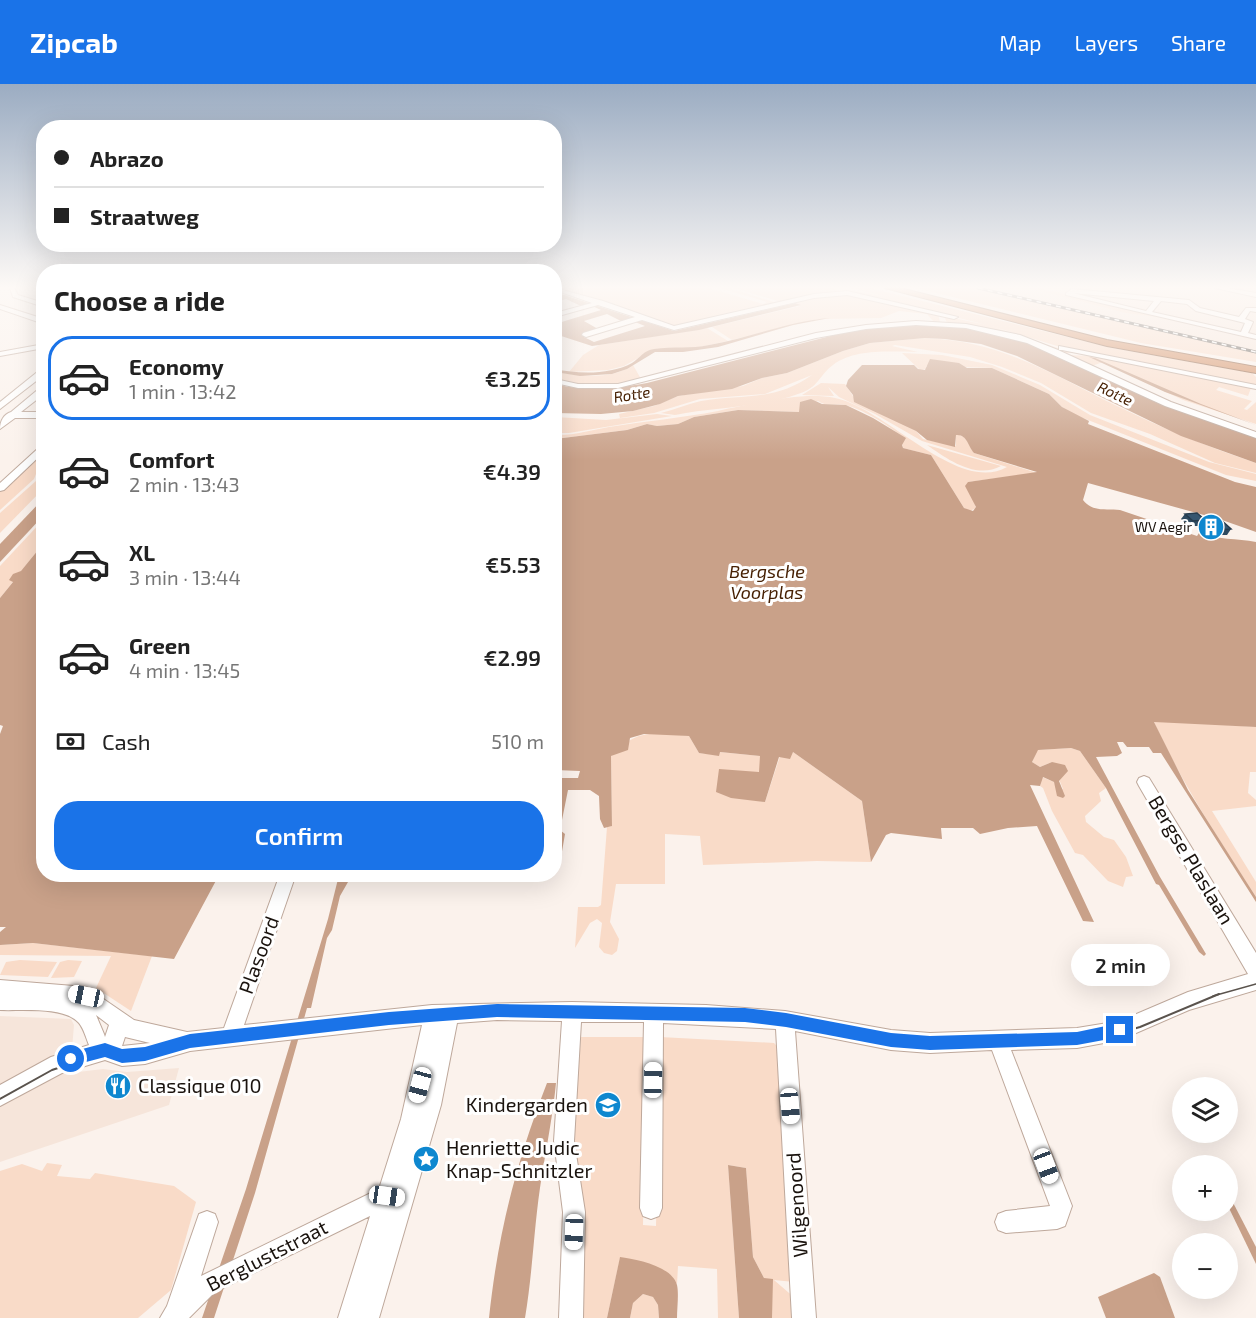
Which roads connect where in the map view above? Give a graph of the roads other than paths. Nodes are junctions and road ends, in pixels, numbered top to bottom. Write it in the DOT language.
graph roads {
  1 [pos="781,346"];
  2 [pos="1037,346"];
  3 [pos="1054,346"];
  4 [pos="1117,346"];
  5 [pos="1144,346"];
  6 [pos="36,347"];
  7 [pos="0,354"];
  8 [pos="1225,363"];
  9 [pos="1256,365"];
  10 [pos="1256,369"];
  11 [pos="36,377"];
  12 [pos="562,383"];
  13 [pos="1256,387"];
  14 [pos="36,396"];
  15 [pos="0,406"];
  16 [pos="0,415"];
  17 [pos="14,415"];
  18 [pos="36,415"];
  19 [pos="0,426"];
  20 [pos="1256,435"];
  21 [pos="36,454"];
  22 [pos="0,488"];
  23 [pos="1144,782"];
  24 [pos="285,882"];
  25 [pos="1256,970"];
  26 [pos="1256,981"];
  27 [pos="2,995"];
  28 [pos="56,998"];
  29 [pos="572,1011"];
  30 [pos="654,1013"];
  31 [pos="442,1014"];
  32 [pos="119,1020"];
  33 [pos="786,1020"];
  34 [pos="230,1037"];
  35 [pos="190,1041"];
  36 [pos="998,1041"];
  37 [pos="105,1050"];
  38 [pos="0,1096"];
  39 [pos="395,1197"];
  40 [pos="651,1208"];
  41 [pos="207,1222"];
  42 [pos="1006,1222"];
  43 [pos="174,1316"];
  44 [pos="350,1318"];
  45 [pos="367,1318"];
  46 [pos="571,1318"];
  47 [pos="804,1318"];
  1 -- 12 [label="street"];
  2 -- 20 [label="street"];
  3 -- 13 [label="street"];
  4 -- 8 [label="highway"];
  5 -- 8 [label="highway"];
  6 -- 7 [label="street"];
  8 -- 9 [label="highway"];
  8 -- 10 [label="highway"];
  11 -- 15 [label="street"];
  14 -- 17 [label="street"];
  16 -- 17 [label="street"];
  17 -- 18 [label="street"];
  17 -- 19 [label="street"];
  21 -- 22 [label="street"];
  23 -- 25 [label="street, Bergse Plaslaan"];
  24 -- 34 [label="street, Plasoord"];
  26 -- 36 [label="street"];
  27 -- 28 [label="street"];
  28 -- 32 [label="street"];
  28 -- 37 [label="street"];
  29 -- 30 [label="street"];
  29 -- 31 [label="street"];
  29 -- 46 [label="street"];
  30 -- 33 [label="street"];
  30 -- 40 [label="street"];
  31 -- 34 [label="street"];
  31 -- 39 [label="street"];
  32 -- 35 [label="street"];
  32 -- 37 [label="street"];
  33 -- 36 [label="street"];
  33 -- 47 [label="street, Wilgenoord"];
  34 -- 35 [label="street"];
  35 -- 37 [label="street"];
  36 -- 42 [label="street"];
  37 -- 38 [label="street"];
  39 -- 43 [label="street, Bergluststraat"];
  39 -- 44 [label="street"];
  39 -- 45 [label="street"];
  41 -- 43 [label="street, Bergluststraat"];
}
